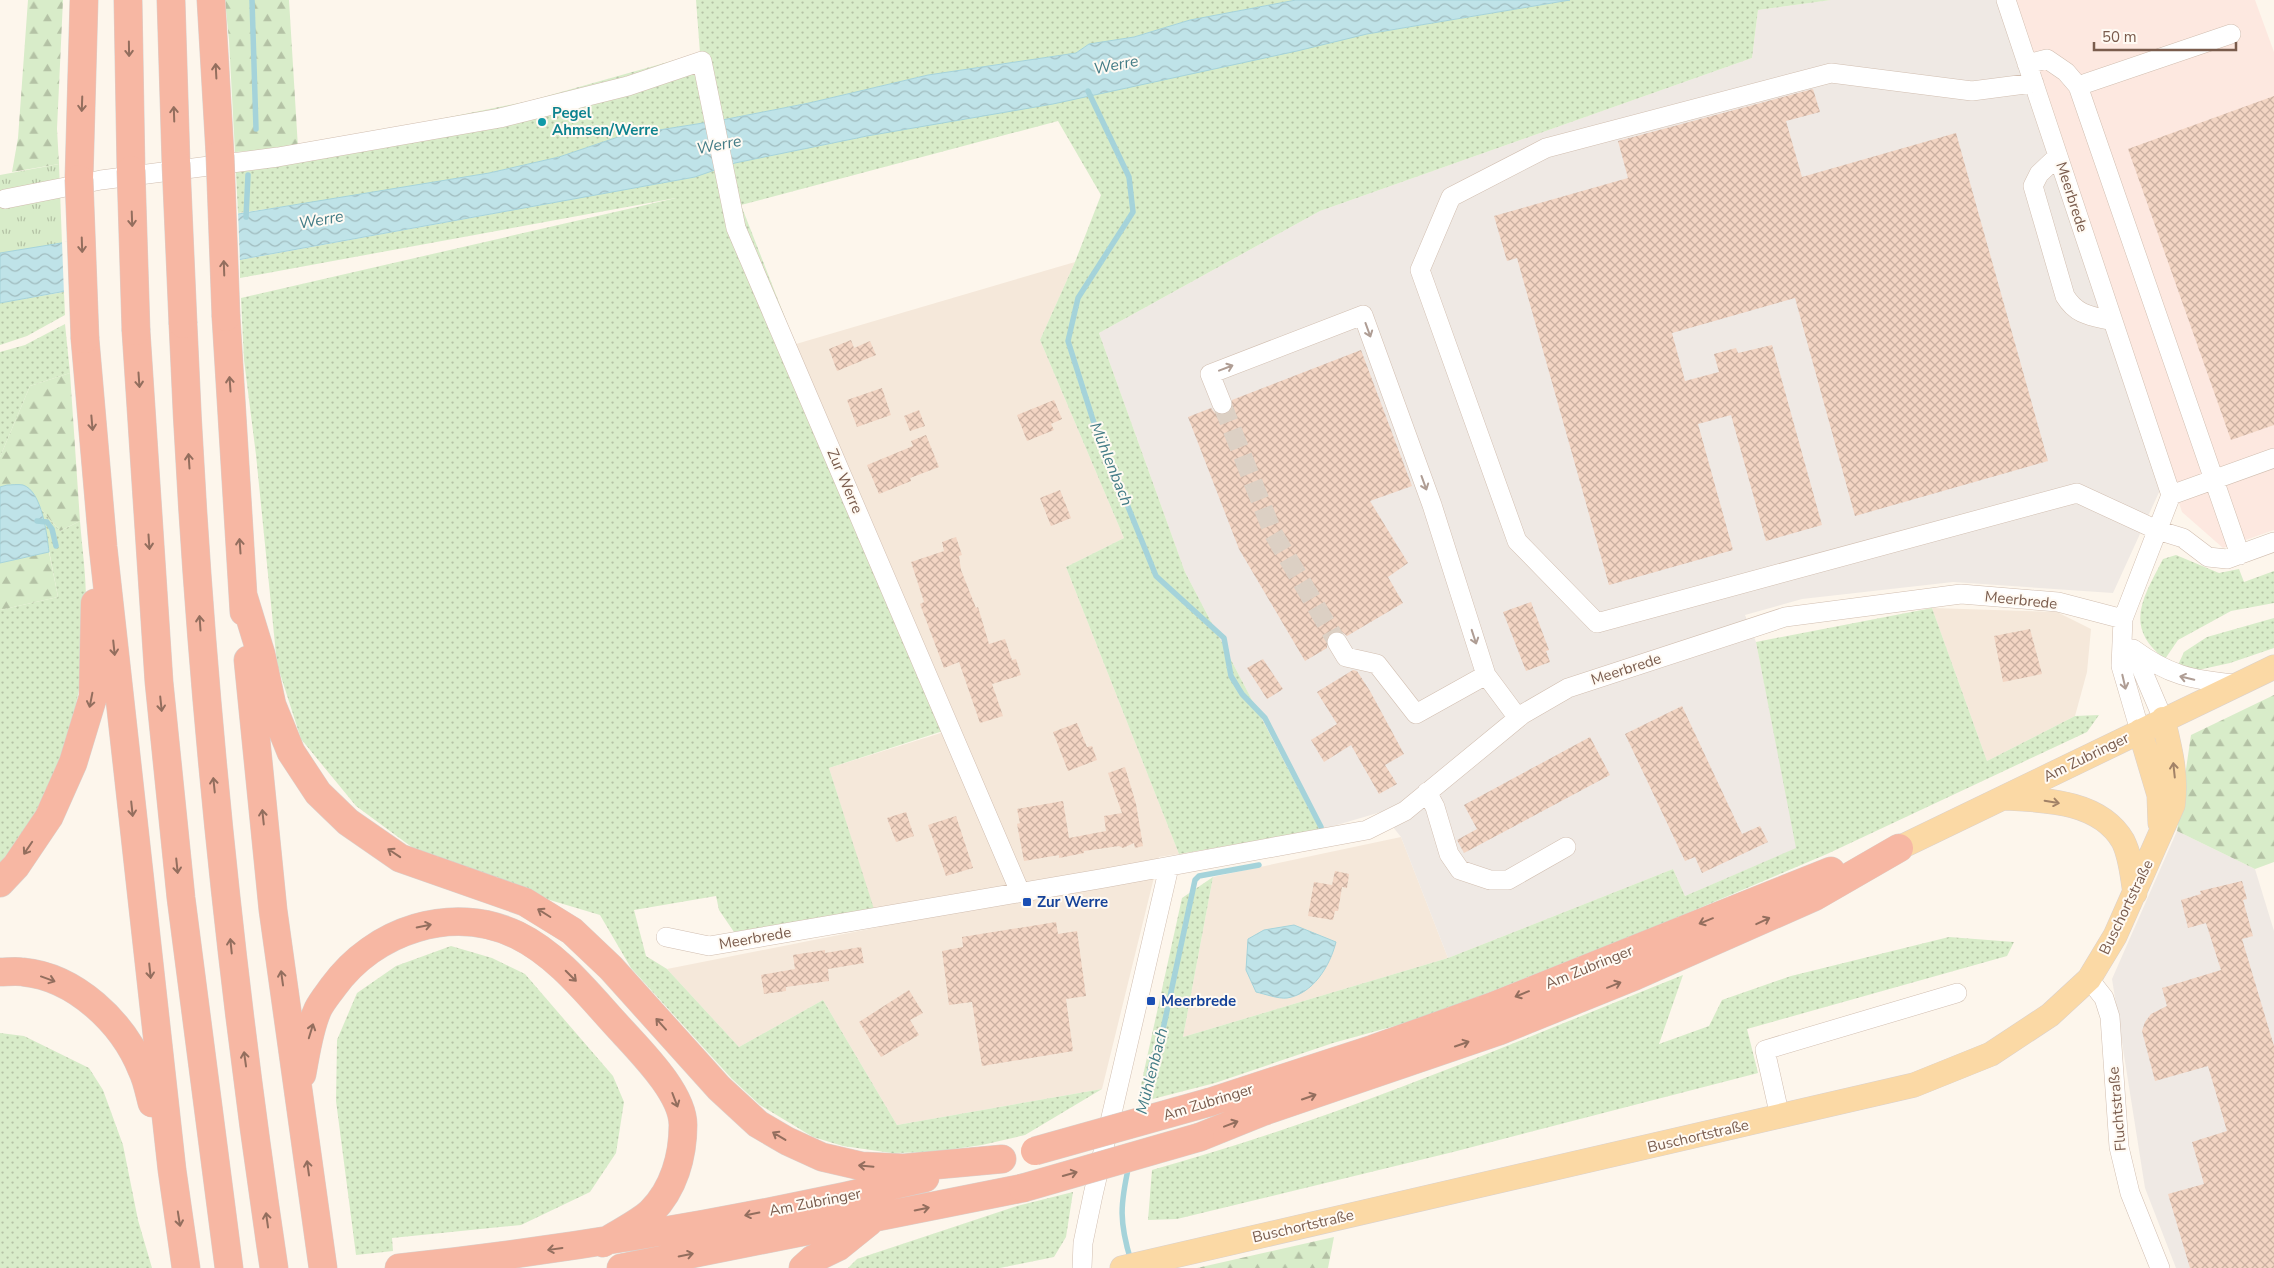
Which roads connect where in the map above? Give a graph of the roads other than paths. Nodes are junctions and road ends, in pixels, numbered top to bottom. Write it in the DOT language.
graph roads {
  1 [pos="84,0"];
  2 [pos="128,0"];
  3 [pos="171,0"];
  4 [pos="211,0"];
  5 [pos="2006,0"];
  6 [pos="2231,34"];
  7 [pos="2027,64"];
  8 [pos="2034,83"];
  9 [pos="2078,86"];
  10 [pos="2058,156"];
  11 [pos="5,199"];
  12 [pos="2113,321"];
  13 [pos="1222,404"];
  14 [pos="2274,458"];
  15 [pos="2214,480"];
  16 [pos="2172,495"];
  17 [pos="2157,530"];
  18 [pos="2274,542"];
  19 [pos="103,547"];
  20 [pos="2240,555"];
  21 [pos="243,595"];
  22 [pos="2123,626"];
  23 [pos="1337,642"];
  24 [pos="2133,649"];
  25 [pos="2274,667"];
  26 [pos="1486,675"];
  27 [pos="2235,684"];
  28 [pos="1518,718"];
  29 [pos="2163,719"];
  30 [pos="2140,731"];
  31 [pos="1427,792"];
  32 [pos="2004,798"];
  33 [pos="2160,834"];
  34 [pos="1566,848"];
  35 [pos="1899,848"];
  36 [pos="1169,867"];
  37 [pos="0,883"];
  38 [pos="1020,892"];
  39 [pos="2135,894"];
  40 [pos="666,937"];
  41 [pos="0,972"];
  42 [pos="2088,979"];
  43 [pos="1958,994"];
  44 [pos="298,1096"];
  45 [pos="1780,1116"];
  46 [pos="1002,1159"];
  47 [pos="172,1170"];
  48 [pos="874,1218"];
  49 [pos="603,1242"];
  50 [pos="186,1268"];
  51 [pos="229,1268"];
  52 [pos="274,1268"];
  53 [pos="323,1268"];
  54 [pos="399,1268"];
  55 [pos="621,1268"];
  56 [pos="803,1268"];
  57 [pos="1082,1268"];
  58 [pos="1122,1268"];
  59 [pos="2160,1268"];
  1 -- 19 [label="highway, one-way, bridge"];
  2 -- 51 [label="highway, one-way, bridge"];
  52 -- 3 [label="highway, one-way, bridge"];
  21 -- 4 [label="highway, one-way, bridge"];
  5 -- 7 [label="street, Meerbrede"];
  6 -- 9 [label="street"];
  7 -- 8 [label="street, Meerbrede"];
  7 -- 9 [label="street"];
  8 -- 10 [label="street, Meerbrede"];
  8 -- 17 [label="street"];
  9 -- 15 [label="street"];
  10 -- 12 [label="street, Meerbrede"];
  10 -- 12 [label="street"];
  11 -- 38 [label="street, Zur Werre"];
  12 -- 16 [label="street, Meerbrede"];
  13 -- 26 [label="street, one-way"];
  14 -- 15 [label="street"];
  15 -- 16 [label="street"];
  15 -- 20 [label="street"];
  16 -- 17 [label="street"];
  17 -- 20 [label="street"];
  17 -- 22 [label="street"];
  18 -- 20 [label="street"];
  19 -- 37 [label="highway, one-way"];
  19 -- 47 [label="highway, one-way"];
  44 -- 21 [label="highway, one-way"];
  46 -- 21 [label="highway, one-way"];
  22 -- 24 [label="street"];
  22 -- 28 [label="street, Meerbrede"];
  22 -- 30 [label="street, one-way"];
  23 -- 26 [label="street"];
  27 -- 24 [label="street, one-way"];
  24 -- 29 [label="street"];
  25 -- 27 [label="main road, Am Zubringer"];
  26 -- 28 [label="street"];
  27 -- 29 [label="main road, Am Zubringer"];
  28 -- 31 [label="street, Meerbrede"];
  29 -- 30 [label="main road, Am Zubringer"];
  33 -- 29 [label="main road, Buschortstraße, one-way"];
  30 -- 32 [label="main road, Am Zubringer"];
  30 -- 33 [label="main road, Buschortstraße"];
  31 -- 34 [label="street"];
  31 -- 36 [label="street, Meerbrede"];
  32 -- 35 [label="main road, Am Zubringer"];
  32 -- 39 [label="main road, one-way"];
  33 -- 39 [label="main road, Buschortstraße"];
  35 -- 46 [label="highway, Am Zubringer, one-way, bridge"];
  48 -- 35 [label="highway, Am Zubringer, one-way, bridge"];
  36 -- 38 [label="street, Meerbrede"];
  36 -- 57 [label="street"];
  38 -- 40 [label="street, Meerbrede"];
  39 -- 42 [label="main road, Buschortstraße"];
  41 -- 47 [label="highway, one-way"];
  42 -- 45 [label="main road, Buschortstraße"];
  42 -- 59 [label="street, Fluchtstraße"];
  43 -- 45 [label="street"];
  44 -- 49 [label="highway, one-way"];
  53 -- 44 [label="highway, one-way"];
  45 -- 58 [label="main road, Buschortstraße"];
  46 -- 49 [label="highway, Am Zubringer, one-way"];
  47 -- 50 [label="highway, one-way"];
  55 -- 48 [label="highway, Am Zubringer, one-way"];
  48 -- 56 [label="highway"];
  49 -- 54 [label="highway, Am Zubringer, one-way"];
}
